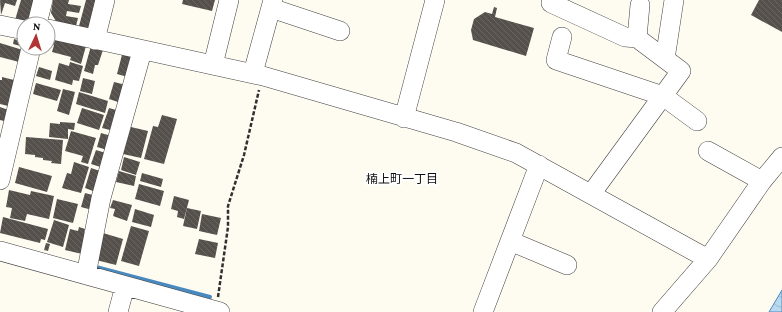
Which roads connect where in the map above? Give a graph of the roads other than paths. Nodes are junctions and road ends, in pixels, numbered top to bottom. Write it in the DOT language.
graph roads {
  1 [pos="43,0"];
  2 [pos="105,0"];
  3 [pos="228,0"];
  4 [pos="435,0"];
  5 [pos="674,0"];
  6 [pos="551,3"];
  7 [pos="272,4"];
  8 [pos="640,5"];
  9 [pos="39,16"];
  10 [pos="0,24"];
  11 [pos="16,28"];
  12 [pos="56,31"];
  13 [pos="340,31"];
  14 [pos="562,37"];
  15 [pos="637,38"];
  16 [pos="95,40"];
  17 [pos="142,51"];
  18 [pos="30,56"];
  19 [pos="665,59"];
  20 [pos="213,65"];
  21 [pos="258,75"];
  22 [pos="663,96"];
  23 [pos="404,118"];
  24 [pos="697,121"];
  25 [pos="708,150"];
  26 [pos="782,157"];
  27 [pos="539,165"];
  28 [pos="0,180"];
  29 [pos="762,181"];
  30 [pos="591,194"];
  31 [pos="510,241"];
  32 [pos="0,251"];
  33 [pos="708,259"];
  34 [pos="567,265"];
  35 [pos="94,277"];
  36 [pos="125,286"];
  37 [pos="218,311"];
  38 [pos="118,312"];
  39 [pos="483,312"];
  40 [pos="662,312"];
  1 -- 9 [label="street"];
  2 -- 16 [label="street"];
  3 -- 20 [label="street"];
  4 -- 23 [label="street"];
  5 -- 19 [label="street"];
  6 -- 15 [label="street"];
  7 -- 13 [label="street"];
  7 -- 21 [label="street"];
  8 -- 15 [label="street"];
  10 -- 11 [label="street"];
  12 -- 16 [label="street"];
  14 -- 22 [label="street"];
  15 -- 19 [label="street"];
  16 -- 17 [label="street"];
  17 -- 20 [label="street"];
  17 -- 35 [label="street"];
  18 -- 28 [label="street"];
  19 -- 22 [label="street"];
  20 -- 21 [label="street"];
  21 -- 23 [label="street"];
  22 -- 24 [label="street"];
  22 -- 30 [label="street"];
  23 -- 27 [label="street"];
  25 -- 29 [label="street"];
  26 -- 29 [label="street"];
  27 -- 30 [label="street"];
  27 -- 31 [label="street"];
  29 -- 33 [label="street"];
  30 -- 33 [label="street"];
  31 -- 34 [label="street"];
  31 -- 39 [label="street"];
  32 -- 35 [label="street"];
  33 -- 40 [label="street"];
  35 -- 36 [label="street"];
  36 -- 37 [label="street"];
  36 -- 38 [label="street"];
}
